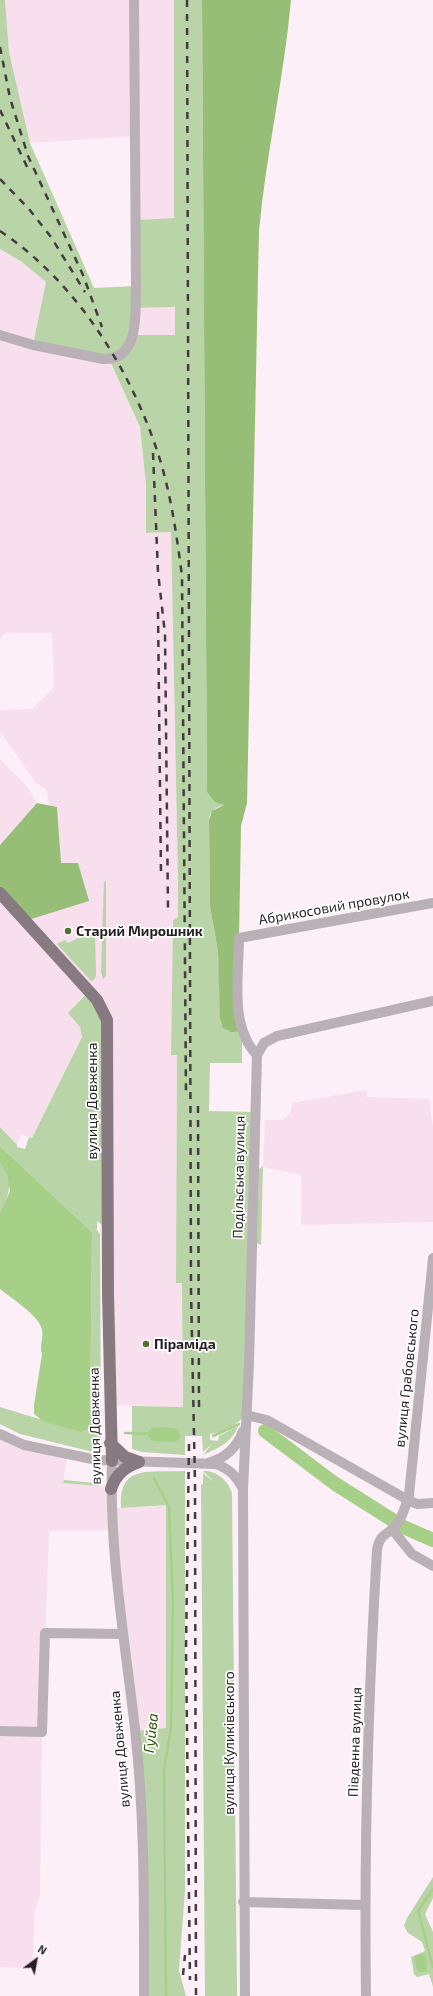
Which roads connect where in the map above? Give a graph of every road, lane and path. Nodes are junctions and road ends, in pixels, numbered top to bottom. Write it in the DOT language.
graph roads {
  1 [pos="134,0"];
  2 [pos="0,335"];
  3 [pos="0,893"];
  4 [pos="433,903"];
  5 [pos="433,1001"];
  6 [pos="257,1055"];
  7 [pos="433,1258"];
  8 [pos="246,1420"];
  9 [pos="0,1434"];
  10 [pos="110,1443"];
  11 [pos="112,1461"];
  12 [pos="139,1462"];
  13 [pos="208,1463"];
  14 [pos="111,1489"];
  15 [pos="243,1489"];
  16 [pos="408,1500"];
  17 [pos="433,1503"];
  18 [pos="392,1529"];
  19 [pos="433,1566"];
  20 [pos="123,1634"];
  21 [pos="0,1731"];
  22 [pos="243,1902"];
  23 [pos="364,1905"];
  24 [pos="144,1996"];
  25 [pos="245,1996"];
  26 [pos="366,1996"];
  1 -- 2 [label="street"];
  3 -- 10 [label="main road, вулиця Довженка"];
  4 -- 6 [label="street, Абрикосовий провулок"];
  5 -- 6 [label="street"];
  6 -- 8 [label="street, Подільська вулиця"];
  7 -- 16 [label="street, вулиця Грабовського"];
  8 -- 13 [label="street"];
  8 -- 15 [label="street, Подільська вулиця"];
  8 -- 16 [label="street"];
  9 -- 11 [label="street"];
  10 -- 11 [label="main road, вулиця Довженка"];
  10 -- 12 [label="main road"];
  11 -- 12 [label="street"];
  11 -- 14 [label="street, вулиця Довженка"];
  12 -- 13 [label="street"];
  12 -- 14 [label="main road"];
  13 -- 15 [label="street"];
  14 -- 20 [label="street, вулиця Довженка"];
  15 -- 22 [label="street, вулиця Куликівського"];
  16 -- 17 [label="street"];
  16 -- 18 [label="street, Південна вулиця"];
  18 -- 19 [label="street"];
  18 -- 23 [label="street, Південна вулиця"];
  20 -- 21 [label="street"];
  20 -- 24 [label="street, вулиця Довженка"];
  22 -- 23 [label="street"];
  22 -- 25 [label="street, вулиця Куликівського"];
  23 -- 26 [label="street, Південна вулиця"];
}
